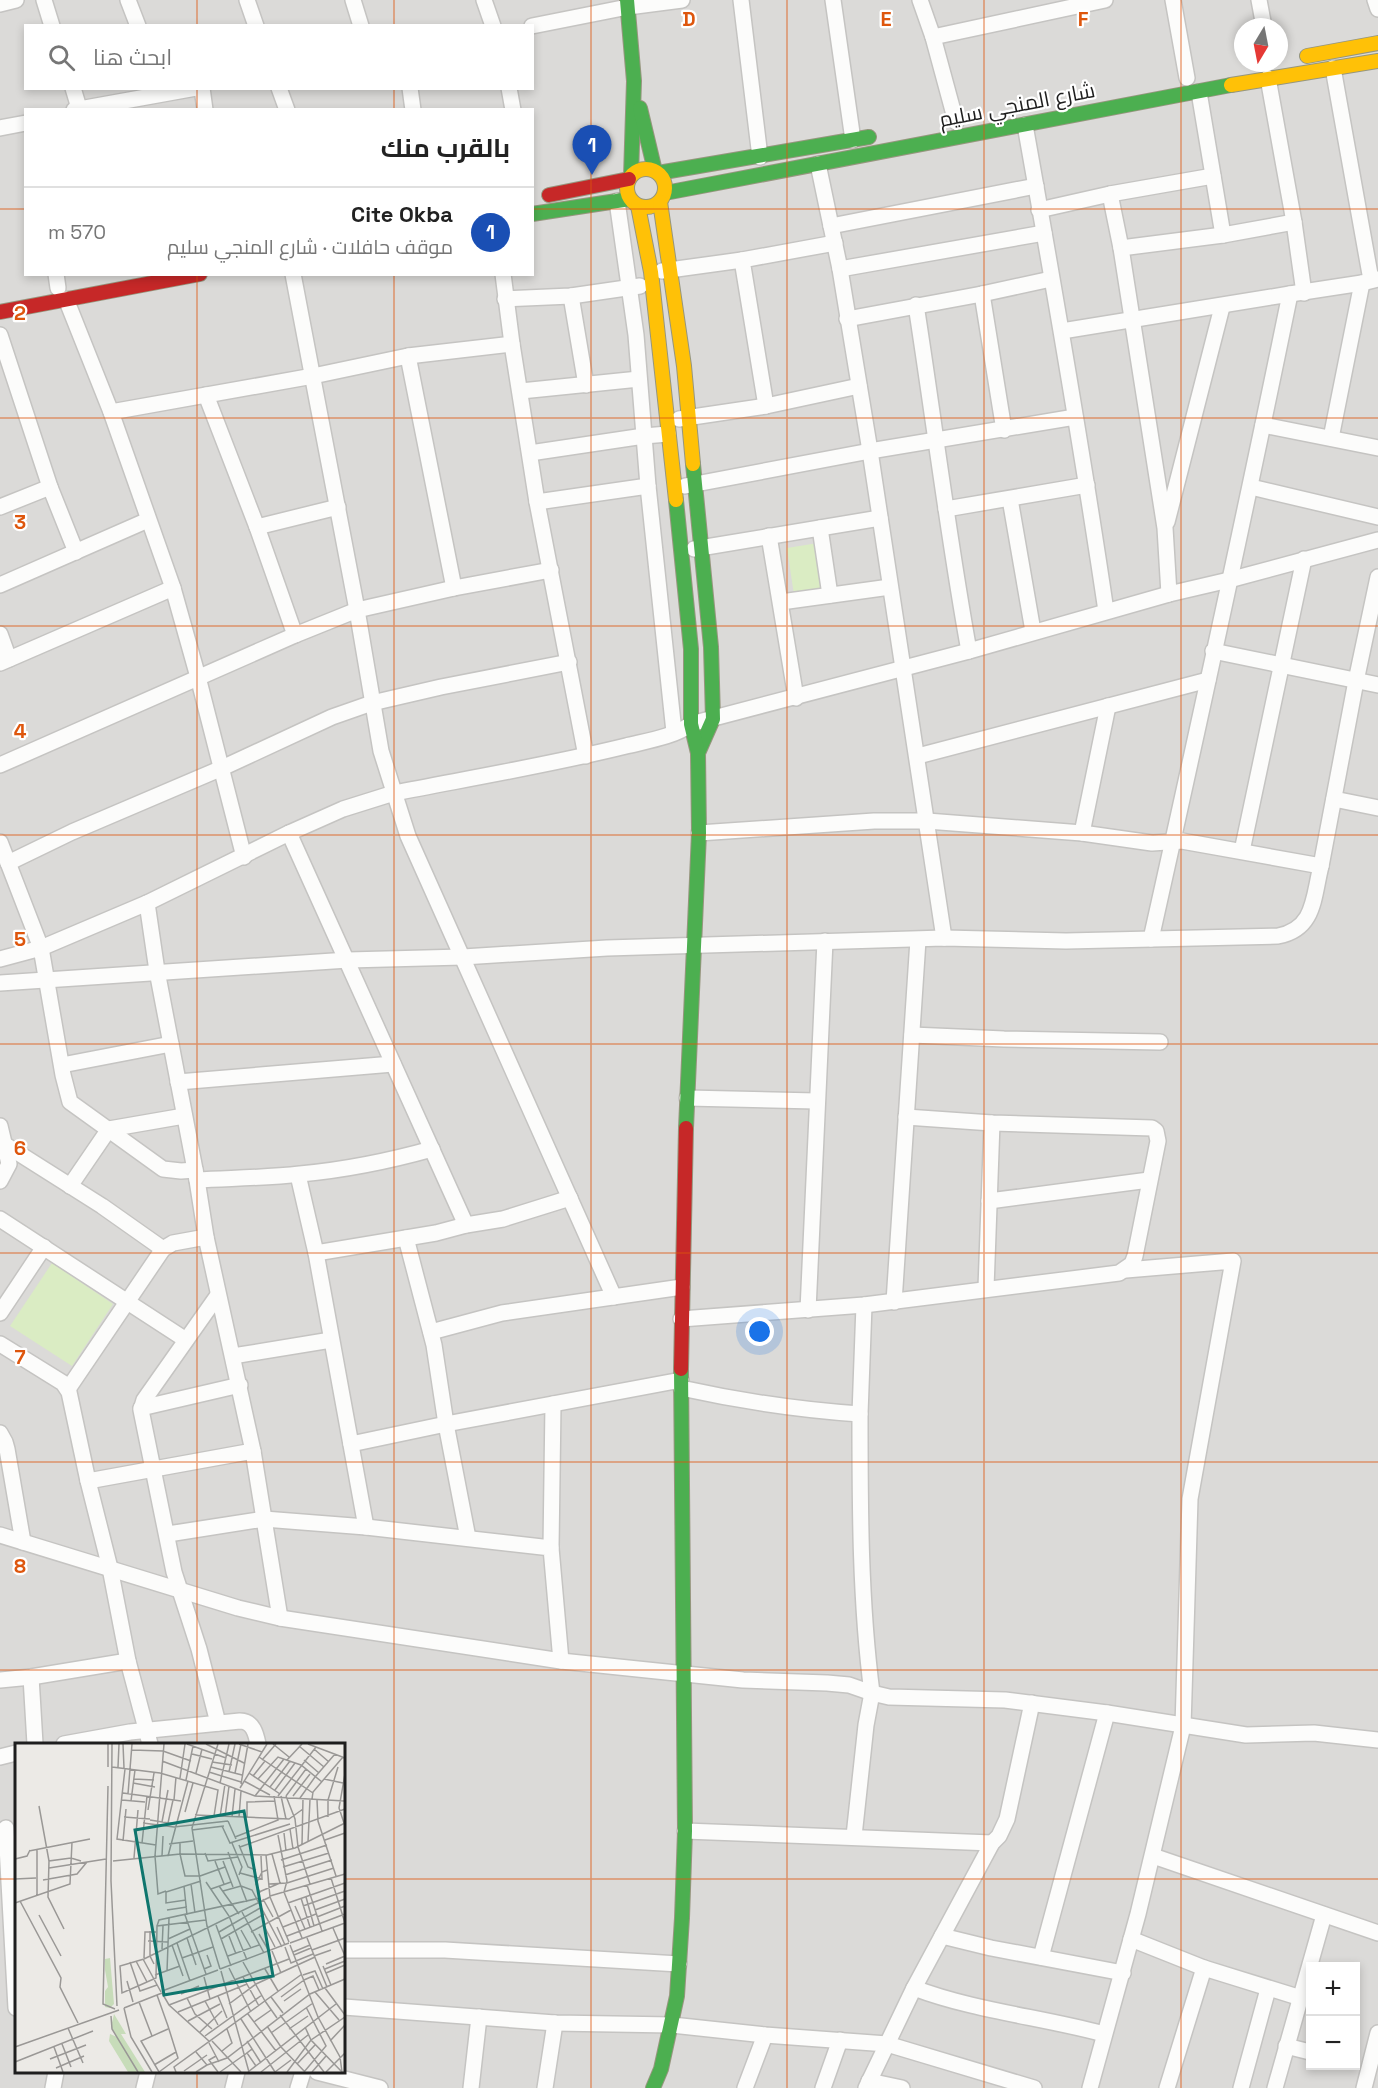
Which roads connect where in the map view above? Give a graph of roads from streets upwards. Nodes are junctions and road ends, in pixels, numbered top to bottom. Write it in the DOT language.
graph roads {
  1 [pos="16,0"];
  2 [pos="44,0"];
  3 [pos="128,0"];
  4 [pos="247,0"];
  5 [pos="353,0"];
  6 [pos="484,0"];
  7 [pos="682,0"];
  8 [pos="741,0"];
  9 [pos="833,0"];
  10 [pos="920,0"];
  11 [pos="1105,0"];
  12 [pos="1173,0"];
  13 [pos="1258,0"];
  14 [pos="1375,0"];
  15 [pos="0,4"];
  16 [pos="627,4"];
  17 [pos="1378,9"];
  18 [pos="1261,18"];
  19 [pos="51,24"];
  20 [pos="137,24"];
  21 [pos="255,24"];
  22 [pos="360,24"];
  23 [pos="492,24"];
  24 [pos="534,26"];
  25 [pos="933,37"];
  26 [pos="1378,43"];
  27 [pos="1290,59"];
  28 [pos="1378,61"];
  29 [pos="1333,68"];
  30 [pos="1268,78"];
  31 [pos="634,81"];
  32 [pos="1190,82"];
  33 [pos="73,90"];
  34 [pos="202,90"];
  35 [pos="280,90"];
  36 [pos="410,90"];
  37 [pos="509,90"];
  38 [pos="164,91"];
  39 [pos="118,106"];
  40 [pos="77,108"];
  41 [pos="91,108"];
  42 [pos="205,108"];
  43 [pos="286,108"];
  44 [pos="412,108"];
  45 [pos="513,108"];
  46 [pos="956,122"];
  47 [pos="24,123"];
  48 [pos="1025,125"];
  49 [pos="0,128"];
  50 [pos="888,134"];
  51 [pos="854,140"];
  52 [pos="760,157"];
  53 [pos="818,164"];
  54 [pos="656,172"];
  55 [pos="1213,176"];
  56 [pos="630,177"];
  57 [pos="1036,186"];
  58 [pos="1110,194"];
  59 [pos="662,197"];
  60 [pos="534,199"];
  61 [pos="629,202"];
  62 [pos="1039,210"];
  63 [pos="534,214"];
  64 [pos="1294,222"];
  65 [pos="831,226"];
  66 [pos="1044,233"];
  67 [pos="1223,235"];
  68 [pos="835,243"];
  69 [pos="1121,248"];
  70 [pos="742,260"];
  71 [pos="840,269"];
  72 [pos="670,270"];
  73 [pos="123,276"];
  74 [pos="178,276"];
  75 [pos="292,276"];
  76 [pos="503,276"];
  77 [pos="651,278"];
  78 [pos="1051,279"];
  79 [pos="1370,281"];
  80 [pos="60,287"];
  81 [pos="630,287"];
  82 [pos="982,294"];
  83 [pos="1297,294"];
  84 [pos="571,296"];
  85 [pos="0,299"];
  86 [pos="505,299"];
  87 [pos="916,305"];
  88 [pos="1222,307"];
  89 [pos="0,312"];
  90 [pos="848,319"];
  91 [pos="1131,319"];
  92 [pos="1062,332"];
  93 [pos="0,335"];
  94 [pos="512,344"];
  95 [pos="408,356"];
  96 [pos="313,376"];
  97 [pos="639,379"];
  98 [pos="586,385"];
  99 [pos="859,386"];
  100 [pos="521,391"];
  101 [pos="206,395"];
  102 [pos="765,406"];
  103 [pos="111,412"];
  104 [pos="1075,417"];
  105 [pos="689,418"];
  106 [pos="1263,425"];
  107 [pos="667,427"];
  108 [pos="1004,430"];
  109 [pos="644,436"];
  110 [pos="1331,438"];
  111 [pos="937,440"];
  112 [pos="1378,448"];
  113 [pos="870,451"];
  114 [pos="530,453"];
  115 [pos="695,485"];
  116 [pos="1087,485"];
  117 [pos="648,486"];
  118 [pos="50,487"];
  119 [pos="674,487"];
  120 [pos="1251,487"];
  121 [pos="1010,499"];
  122 [pos="537,502"];
  123 [pos="0,507"];
  124 [pos="338,507"];
  125 [pos="946,509"];
  126 [pos="1378,517"];
  127 [pos="880,518"];
  128 [pos="148,520"];
  129 [pos="257,527"];
  130 [pos="820,528"];
  131 [pos="1165,528"];
  132 [pos="769,536"];
  133 [pos="1378,540"];
  134 [pos="702,548"];
  135 [pos="682,551"];
  136 [pos="76,552"];
  137 [pos="1304,559"];
  138 [pos="551,570"];
  139 [pos="1378,577"];
  140 [pos="1228,580"];
  141 [pos="0,585"];
  142 [pos="890,587"];
  143 [pos="173,588"];
  144 [pos="454,588"];
  145 [pos="1169,594"];
  146 [pos="830,595"];
  147 [pos="1376,598"];
  148 [pos="781,602"];
  149 [pos="357,610"];
  150 [pos="1106,611"];
  151 [pos="1033,631"];
  152 [pos="0,634"];
  153 [pos="295,635"];
  154 [pos="969,651"];
  155 [pos="1213,651"];
  156 [pos="4,661"];
  157 [pos="569,662"];
  158 [pos="1281,666"];
  159 [pos="903,668"];
  160 [pos="198,677"];
  161 [pos="1208,680"];
  162 [pos="1356,681"];
  163 [pos="1378,685"];
  164 [pos="796,698"];
  165 [pos="372,703"];
  166 [pos="1108,706"];
  167 [pos="713,719"];
  168 [pos="691,724"];
  169 [pos="674,732"];
  170 [pos="698,753"];
  171 [pos="586,756"];
  172 [pos="918,756"];
  173 [pos="0,765"];
  174 [pos="222,768"];
  175 [pos="394,793"];
  176 [pos="1334,799"];
  177 [pos="1378,808"];
  178 [pos="927,821"];
  179 [pos="289,833"];
  180 [pos="699,833"];
  181 [pos="1082,833"];
  182 [pos="1173,841"];
  183 [pos="0,842"];
  184 [pos="1242,851"];
  185 [pos="244,857"];
  186 [pos="8,863"];
  187 [pos="1320,866"];
  188 [pos="147,903"];
  189 [pos="944,938"];
  190 [pos="1151,939"];
  191 [pos="918,940"];
  192 [pos="825,941"];
  193 [pos="693,945"];
  194 [pos="41,948"];
  195 [pos="463,957"];
  196 [pos="0,958"];
  197 [pos="348,960"];
  198 [pos="157,971"];
  199 [pos="48,979"];
  200 [pos="0,983"];
  201 [pos="912,1035"];
  202 [pos="1160,1041"];
  203 [pos="171,1044"];
  204 [pos="393,1064"];
  205 [pos="62,1065"];
  206 [pos="178,1082"];
  207 [pos="687,1098"];
  208 [pos="816,1101"];
  209 [pos="184,1116"];
  210 [pos="906,1117"];
  211 [pos="992,1123"];
  212 [pos="109,1129"];
  213 [pos="1,1134"];
  214 [pos="432,1149"];
  215 [pos="298,1174"];
  216 [pos="196,1175"];
  217 [pos="1149,1180"];
  218 [pos="0,1181"];
  219 [pos="70,1186"];
  220 [pos="570,1198"];
  221 [pos="988,1201"];
  222 [pos="0,1218"];
  223 [pos="466,1225"];
  224 [pos="206,1238"];
  225 [pos="406,1238"];
  226 [pos="44,1247"];
  227 [pos="163,1249"];
  228 [pos="316,1253"];
  229 [pos="1126,1270"];
  230 [pos="682,1287"];
  231 [pos="986,1288"];
  232 [pos="218,1295"];
  233 [pos="614,1297"];
  234 [pos="126,1301"];
  235 [pos="894,1302"];
  236 [pos="864,1305"];
  237 [pos="808,1310"];
  238 [pos="0,1313"];
  239 [pos="681,1319"];
  240 [pos="430,1332"];
  241 [pos="186,1340"];
  242 [pos="331,1340"];
  243 [pos="0,1344"];
  244 [pos="233,1356"];
  245 [pos="681,1384"];
  246 [pos="240,1385"];
  247 [pos="68,1389"];
  248 [pos="553,1404"];
  249 [pos="141,1408"];
  250 [pos="860,1414"];
  251 [pos="446,1424"];
  252 [pos="0,1433"];
  253 [pos="351,1444"];
  254 [pos="253,1451"];
  255 [pos="154,1469"];
  256 [pos="88,1481"];
  257 [pos="264,1519"];
  258 [pos="366,1527"];
  259 [pos="168,1534"];
  260 [pos="0,1535"];
  261 [pos="468,1538"];
  262 [pos="23,1542"];
  263 [pos="551,1548"];
  264 [pos="110,1568"];
  265 [pos="179,1590"];
  266 [pos="280,1617"];
  267 [pos="129,1661"];
  268 [pos="561,1661"];
  269 [pos="684,1674"];
  270 [pos="32,1677"];
  271 [pos="0,1680"];
  272 [pos="872,1693"];
  273 [pos="1032,1703"];
  274 [pos="1107,1713"];
  275 [pos="218,1723"];
  276 [pos="1183,1726"];
  277 [pos="148,1738"];
  278 [pos="1378,1740"];
  279 [pos="35,1743"];
  280 [pos="69,1743"];
  281 [pos="258,1743"];
  282 [pos="15,1753"];
  283 [pos="0,1756"];
  284 [pos="8,1827"];
  285 [pos="685,1831"];
  286 [pos="854,1836"];
  287 [pos="992,1842"];
  288 [pos="1153,1856"];
  289 [pos="1324,1916"];
  290 [pos="15,1927"];
  291 [pos="1378,1933"];
  292 [pos="942,1936"];
  293 [pos="1131,1940"];
  294 [pos="345,1950"];
  295 [pos="1041,1957"];
  296 [pos="679,1964"];
  297 [pos="1204,1968"];
  298 [pos="1123,1972"];
  299 [pos="914,1988"];
  300 [pos="1268,1989"];
  301 [pos="1301,1998"];
  302 [pos="0,2005"];
  303 [pos="345,2007"];
  304 [pos="15,2008"];
  305 [pos="479,2017"];
  306 [pos="555,2023"];
  307 [pos="672,2025"];
  308 [pos="1378,2033"];
  309 [pos="1104,2034"];
  310 [pos="765,2036"];
  311 [pos="840,2040"];
  312 [pos="887,2044"];
  313 [pos="1286,2046"];
  314 [pos="1376,2050"];
  315 [pos="1306,2051"];
  316 [pos="1363,2065"];
  317 [pos="56,2073"];
  318 [pos="148,2073"];
  319 [pos="237,2073"];
  320 [pos="303,2073"];
  321 [pos="321,2073"];
  322 [pos="868,2085"];
  323 [pos="52,2088"];
  324 [pos="144,2088"];
  325 [pos="232,2088"];
  326 [pos="298,2088"];
  327 [pos="380,2088"];
  328 [pos="471,2088"];
  329 [pos="545,2088"];
  330 [pos="639,2088"];
  331 [pos="653,2088"];
  332 [pos="745,2088"];
  333 [pos="823,2088"];
  334 [pos="902,2088"];
  335 [pos="1034,2088"];
  336 [pos="1090,2088"];
  337 [pos="1167,2088"];
  338 [pos="1241,2088"];
  339 [pos="1275,2088"];
  340 [pos="1364,2088"];
  1 -- 15 [label="street"];
  2 -- 19 [label="street"];
  3 -- 20 [label="street"];
  4 -- 21 [label="street"];
  5 -- 22 [label="street"];
  6 -- 23 [label="street"];
  7 -- 16 [label="street"];
  8 -- 52 [label="street"];
  9 -- 51 [label="street"];
  10 -- 25 [label="street"];
  11 -- 25 [label="street"];
  12 -- 32 [label="street"];
  13 -- 18 [label="street"];
  14 -- 17 [label="street"];
  16 -- 24 [label="street"];
  16 -- 31 [label="street"];
  25 -- 46 [label="street"];
  26 -- 27 [label="street"];
  28 -- 29 [label="street, شارع المنجي سليم"];
  29 -- 30 [label="street, شارع المنجي سليم"];
  29 -- 79 [label="street"];
  30 -- 32 [label="street, شارع المنجي سليم"];
  30 -- 64 [label="street"];
  31 -- 54 [label="street"];
  31 -- 56 [label="street"];
  32 -- 48 [label="street, شارع المنجي سليم"];
  32 -- 55 [label="street"];
  33 -- 40 [label="street"];
  34 -- 42 [label="street"];
  35 -- 43 [label="street"];
  36 -- 44 [label="street"];
  37 -- 45 [label="street"];
  38 -- 39 [label="street"];
  39 -- 41 [label="street"];
  47 -- 49 [label="street"];
  48 -- 53 [label="street, شارع المنجي سليم"];
  48 -- 57 [label="street"];
  50 -- 51 [label="street"];
  51 -- 52 [label="street"];
  52 -- 54 [label="street"];
  53 -- 59 [label="street, شارع المنجي سليم"];
  53 -- 65 [label="street"];
  54 -- 56 [label="street"];
  54 -- 59 [label="street"];
  55 -- 58 [label="street"];
  55 -- 67 [label="street"];
  56 -- 60 [label="street"];
  56 -- 61 [label="street"];
  57 -- 62 [label="street"];
  57 -- 65 [label="street"];
  58 -- 62 [label="street"];
  58 -- 69 [label="street"];
  59 -- 61 [label="street"];
  59 -- 72 [label="street"];
  61 -- 63 [label="street"];
  61 -- 77 [label="street"];
  61 -- 81 [label="street"];
  62 -- 66 [label="street"];
  64 -- 67 [label="street"];
  64 -- 83 [label="street"];
  65 -- 68 [label="street"];
  66 -- 71 [label="street"];
  66 -- 78 [label="street"];
  67 -- 69 [label="street"];
  68 -- 70 [label="street"];
  68 -- 71 [label="street"];
  69 -- 91 [label="street"];
  70 -- 72 [label="street"];
  70 -- 102 [label="street"];
  71 -- 90 [label="street"];
  72 -- 77 [label="street"];
  72 -- 105 [label="street"];
  73 -- 80 [label="street"];
  74 -- 80 [label="street"];
  75 -- 96 [label="street"];
  76 -- 86 [label="street"];
  77 -- 81 [label="street"];
  77 -- 107 [label="street"];
  78 -- 82 [label="street"];
  78 -- 92 [label="street"];
  79 -- 83 [label="street"];
  79 -- 110 [label="street"];
  80 -- 85 [label="street"];
  80 -- 89 [label="street"];
  80 -- 103 [label="street"];
  81 -- 84 [label="street"];
  81 -- 97 [label="street"];
  82 -- 87 [label="street"];
  82 -- 108 [label="street"];
  83 -- 88 [label="street"];
  83 -- 106 [label="street"];
  84 -- 86 [label="street"];
  84 -- 98 [label="street"];
  86 -- 94 [label="street"];
  87 -- 90 [label="street"];
  87 -- 111 [label="street"];
  88 -- 91 [label="street"];
  88 -- 131 [label="street"];
  90 -- 99 [label="street"];
  91 -- 92 [label="street"];
  91 -- 131 [label="street"];
  92 -- 104 [label="street"];
  93 -- 118 [label="street"];
  94 -- 95 [label="street"];
  94 -- 100 [label="street"];
  95 -- 96 [label="street"];
  95 -- 144 [label="street"];
  96 -- 101 [label="street"];
  96 -- 124 [label="street"];
  97 -- 98 [label="street"];
  97 -- 109 [label="street"];
  98 -- 100 [label="street"];
  99 -- 102 [label="street"];
  99 -- 113 [label="street"];
  100 -- 114 [label="street"];
  101 -- 103 [label="street"];
  101 -- 129 [label="street"];
  102 -- 105 [label="street"];
  103 -- 128 [label="street"];
  104 -- 108 [label="street"];
  104 -- 116 [label="street"];
  105 -- 107 [label="street"];
  105 -- 115 [label="street"];
  106 -- 110 [label="street"];
  106 -- 120 [label="street"];
  107 -- 109 [label="street"];
  107 -- 119 [label="street"];
  108 -- 111 [label="street"];
  109 -- 114 [label="street"];
  109 -- 117 [label="street"];
  110 -- 112 [label="street"];
  111 -- 113 [label="street"];
  111 -- 125 [label="street"];
  113 -- 115 [label="street"];
  113 -- 127 [label="street"];
  114 -- 122 [label="street"];
  115 -- 119 [label="street"];
  115 -- 134 [label="street"];
  116 -- 121 [label="street"];
  116 -- 150 [label="street"];
  117 -- 122 [label="street"];
  117 -- 169 [label="street"];
  118 -- 123 [label="street"];
  118 -- 136 [label="street"];
  119 -- 135 [label="street"];
  120 -- 126 [label="street"];
  120 -- 140 [label="street"];
  121 -- 125 [label="street"];
  121 -- 151 [label="street"];
  122 -- 138 [label="street"];
  124 -- 129 [label="street"];
  124 -- 149 [label="street"];
  125 -- 154 [label="street"];
  127 -- 130 [label="street"];
  127 -- 142 [label="street"];
  128 -- 136 [label="street"];
  128 -- 143 [label="street"];
  129 -- 153 [label="street"];
  130 -- 132 [label="street"];
  130 -- 146 [label="street"];
  131 -- 145 [label="street"];
  132 -- 134 [label="street"];
  132 -- 148 [label="street"];
  133 -- 137 [label="street"];
  134 -- 135 [label="street"];
  134 -- 167 [label="street"];
  135 -- 168 [label="street"];
  136 -- 141 [label="street"];
  137 -- 140 [label="street"];
  137 -- 158 [label="street"];
  138 -- 144 [label="street"];
  138 -- 157 [label="street"];
  139 -- 147 [label="street"];
  140 -- 145 [label="street"];
  140 -- 155 [label="street"];
  142 -- 146 [label="street"];
  142 -- 159 [label="street"];
  143 -- 156 [label="street"];
  143 -- 160 [label="street"];
  144 -- 149 [label="street"];
  145 -- 150 [label="street"];
  146 -- 148 [label="street"];
  147 -- 162 [label="street"];
  148 -- 164 [label="street"];
  149 -- 153 [label="street"];
  149 -- 165 [label="street"];
  150 -- 151 [label="street"];
  151 -- 154 [label="street"];
  152 -- 156 [label="street"];
  153 -- 160 [label="street"];
  154 -- 159 [label="street"];
  155 -- 158 [label="street"];
  155 -- 161 [label="street"];
  157 -- 165 [label="street"];
  157 -- 171 [label="street"];
  158 -- 162 [label="street"];
  158 -- 184 [label="street"];
  159 -- 164 [label="street"];
  159 -- 172 [label="street"];
  160 -- 173 [label="street"];
  160 -- 174 [label="street"];
  161 -- 166 [label="street"];
  161 -- 182 [label="street"];
  162 -- 163 [label="street"];
  162 -- 176 [label="street"];
  164 -- 167 [label="street"];
  165 -- 174 [label="street"];
  165 -- 175 [label="street"];
  166 -- 172 [label="street"];
  166 -- 181 [label="street"];
  167 -- 168 [label="street"];
  167 -- 170 [label="street"];
  168 -- 169 [label="street"];
  168 -- 170 [label="street"];
  169 -- 171 [label="street"];
  170 -- 180 [label="street"];
  171 -- 175 [label="street"];
  172 -- 178 [label="street"];
  174 -- 185 [label="street"];
  174 -- 186 [label="street"];
  175 -- 179 [label="street"];
  175 -- 195 [label="street"];
  176 -- 177 [label="street"];
  176 -- 187 [label="street"];
  178 -- 180 [label="street"];
  178 -- 181 [label="street"];
  178 -- 189 [label="street"];
  179 -- 185 [label="street"];
  179 -- 197 [label="street"];
  180 -- 193 [label="street"];
  181 -- 182 [label="street"];
  182 -- 184 [label="street"];
  182 -- 190 [label="street"];
  183 -- 186 [label="street"];
  184 -- 187 [label="street"];
  185 -- 188 [label="street"];
  186 -- 194 [label="street"];
  187 -- 190 [label="street"];
  188 -- 194 [label="street"];
  188 -- 198 [label="street"];
  189 -- 190 [label="street"];
  189 -- 191 [label="street"];
  191 -- 192 [label="street"];
  191 -- 201 [label="street"];
  192 -- 193 [label="street"];
  192 -- 208 [label="street"];
  193 -- 195 [label="street"];
  193 -- 207 [label="street"];
  194 -- 196 [label="street"];
  194 -- 199 [label="street"];
  195 -- 197 [label="street"];
  195 -- 220 [label="street"];
  197 -- 198 [label="street"];
  197 -- 204 [label="street"];
  198 -- 199 [label="street"];
  198 -- 203 [label="street"];
  199 -- 200 [label="street"];
  199 -- 205 [label="street"];
  201 -- 202 [label="street"];
  201 -- 210 [label="street"];
  203 -- 205 [label="street"];
  203 -- 206 [label="street"];
  204 -- 206 [label="street"];
  204 -- 214 [label="street"];
  205 -- 212 [label="street"];
  206 -- 209 [label="street"];
  207 -- 208 [label="street"];
  207 -- 230 [label="street"];
  208 -- 237 [label="street"];
  209 -- 212 [label="street"];
  209 -- 216 [label="street"];
  210 -- 211 [label="street"];
  210 -- 235 [label="street"];
  211 -- 217 [label="street"];
  211 -- 221 [label="street"];
  212 -- 216 [label="street"];
  212 -- 219 [label="street"];
  213 -- 218 [label="street"];
  213 -- 219 [label="street"];
  214 -- 215 [label="street"];
  214 -- 223 [label="street"];
  215 -- 216 [label="street"];
  215 -- 228 [label="street"];
  216 -- 224 [label="street"];
  217 -- 221 [label="street"];
  217 -- 229 [label="street"];
  219 -- 227 [label="street"];
  220 -- 223 [label="street"];
  220 -- 233 [label="street"];
  221 -- 231 [label="street"];
  222 -- 226 [label="street"];
  223 -- 225 [label="street"];
  224 -- 227 [label="street"];
  224 -- 232 [label="street"];
  225 -- 228 [label="street"];
  225 -- 240 [label="street"];
  226 -- 234 [label="street"];
  226 -- 238 [label="street"];
  227 -- 234 [label="street"];
  228 -- 242 [label="street"];
  229 -- 231 [label="street"];
  229 -- 276 [label="street"];
  230 -- 233 [label="street"];
  230 -- 239 [label="street"];
  231 -- 235 [label="street"];
  232 -- 241 [label="street"];
  232 -- 244 [label="street"];
  233 -- 240 [label="street"];
  234 -- 241 [label="street"];
  234 -- 247 [label="street"];
  235 -- 236 [label="street"];
  236 -- 237 [label="street"];
  236 -- 250 [label="street"];
  237 -- 239 [label="street"];
  239 -- 245 [label="street"];
  240 -- 251 [label="street"];
  241 -- 249 [label="street"];
  242 -- 244 [label="street"];
  242 -- 253 [label="street"];
  243 -- 247 [label="street"];
  244 -- 246 [label="street"];
  245 -- 248 [label="street"];
  245 -- 250 [label="street"];
  245 -- 269 [label="street"];
  246 -- 249 [label="street"];
  246 -- 254 [label="street"];
  247 -- 256 [label="street"];
  248 -- 251 [label="street"];
  248 -- 263 [label="street"];
  249 -- 255 [label="street"];
  250 -- 272 [label="street"];
  251 -- 253 [label="street"];
  251 -- 261 [label="street"];
  252 -- 262 [label="street"];
  253 -- 258 [label="street"];
  254 -- 255 [label="street"];
  254 -- 257 [label="street"];
  255 -- 256 [label="street"];
  255 -- 259 [label="street"];
  256 -- 264 [label="street"];
  257 -- 258 [label="street"];
  257 -- 259 [label="street"];
  257 -- 266 [label="street"];
  258 -- 261 [label="street"];
  259 -- 265 [label="street"];
  260 -- 262 [label="street"];
  261 -- 263 [label="street"];
  262 -- 264 [label="street"];
  263 -- 268 [label="street"];
  264 -- 265 [label="street"];
  264 -- 267 [label="street"];
  265 -- 266 [label="street"];
  265 -- 275 [label="street"];
  266 -- 268 [label="street"];
  267 -- 270 [label="street"];
  267 -- 277 [label="street"];
  268 -- 269 [label="street"];
  269 -- 272 [label="street"];
  269 -- 285 [label="street"];
  270 -- 271 [label="street"];
  270 -- 279 [label="street"];
  272 -- 273 [label="street"];
  272 -- 286 [label="street"];
  273 -- 274 [label="street"];
  273 -- 287 [label="street"];
  274 -- 276 [label="street"];
  274 -- 295 [label="street"];
  275 -- 277 [label="street"];
  275 -- 281 [label="street"];
  276 -- 278 [label="street"];
  276 -- 288 [label="street"];
  277 -- 280 [label="street"];
  282 -- 283 [label="street"];
  284 -- 290 [label="street"];
  285 -- 286 [label="street"];
  285 -- 296 [label="street"];
  286 -- 287 [label="street"];
  287 -- 292 [label="street"];
  288 -- 289 [label="street"];
  288 -- 293 [label="street"];
  289 -- 291 [label="street"];
  289 -- 301 [label="street"];
  292 -- 295 [label="street"];
  292 -- 299 [label="street"];
  293 -- 297 [label="street"];
  293 -- 298 [label="street"];
  294 -- 296 [label="street"];
  295 -- 298 [label="street"];
  296 -- 307 [label="street"];
  297 -- 300 [label="street"];
  297 -- 337 [label="street"];
  298 -- 309 [label="street"];
  299 -- 309 [label="street"];
  299 -- 312 [label="street"];
  300 -- 301 [label="street"];
  300 -- 338 [label="street"];
  301 -- 313 [label="street"];
  302 -- 304 [label="street"];
  303 -- 305 [label="street"];
  305 -- 306 [label="street"];
  305 -- 328 [label="street"];
  306 -- 307 [label="street"];
  306 -- 329 [label="street"];
  307 -- 310 [label="street"];
  307 -- 330 [label="street"];
  307 -- 331 [label="street"];
  308 -- 314 [label="street"];
  309 -- 336 [label="street"];
  310 -- 311 [label="street"];
  310 -- 332 [label="street"];
  311 -- 312 [label="street"];
  311 -- 333 [label="street"];
  312 -- 322 [label="street"];
  312 -- 335 [label="street"];
  313 -- 315 [label="street"];
  313 -- 339 [label="street"];
  314 -- 316 [label="street"];
  316 -- 340 [label="street"];
  317 -- 323 [label="street"];
  318 -- 324 [label="street"];
  319 -- 325 [label="street"];
  320 -- 326 [label="street"];
  321 -- 327 [label="street"];
  322 -- 334 [label="street"];
}
